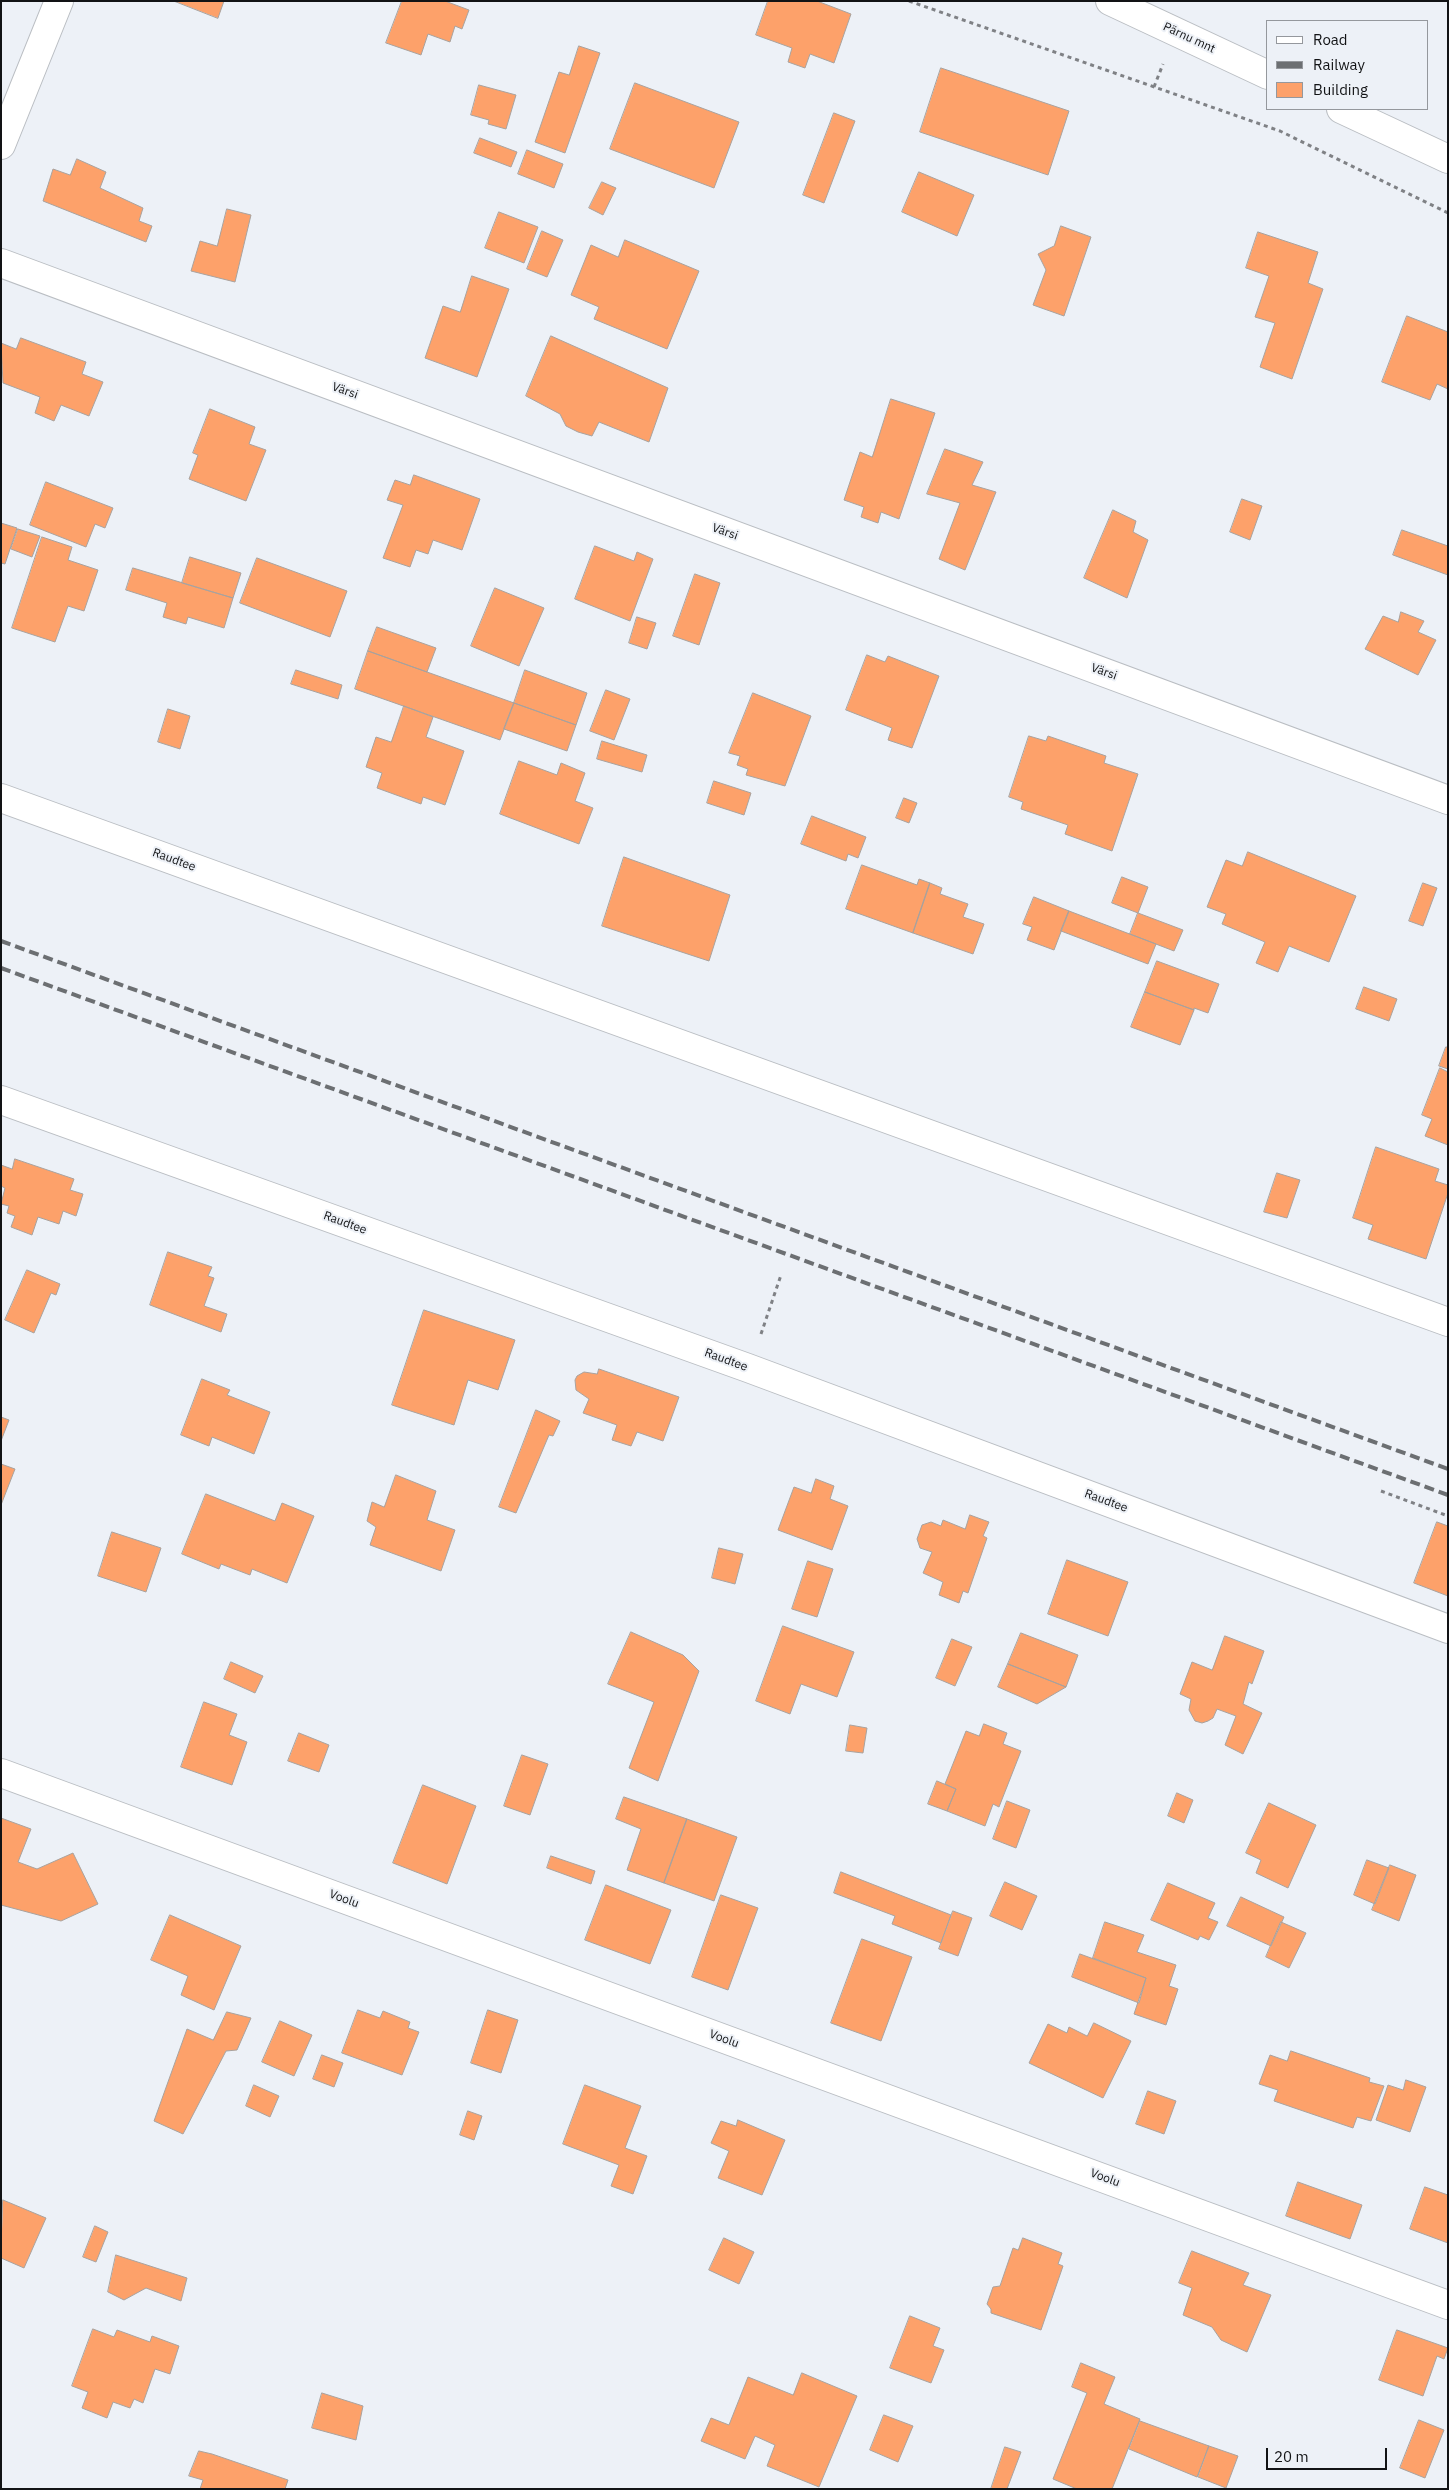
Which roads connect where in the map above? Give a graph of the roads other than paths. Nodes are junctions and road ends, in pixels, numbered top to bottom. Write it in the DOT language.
graph roads {
  1 [pos="59,1"];
  2 [pos="1110,1"];
  3 [pos="1266,74"];
  4 [pos="1343,110"];
  5 [pos="1,145"];
  6 [pos="1448,159"];
  7 [pos="1,263"];
  8 [pos="1,798"];
  9 [pos="1448,800"];
  10 [pos="1,1100"];
  11 [pos="1448,1322"];
  12 [pos="1448,1629"];
  13 [pos="1,1773"];
  14 [pos="1448,2305"];
  1 -- 5 [label="street"];
  2 -- 3 [label="street, Pärnu mnt"];
  4 -- 6 [label="street"];
  7 -- 9 [label="street, Värsi"];
  8 -- 11 [label="street, Raudtee"];
  10 -- 12 [label="street, Raudtee"];
  13 -- 14 [label="street, Voolu"];
}
